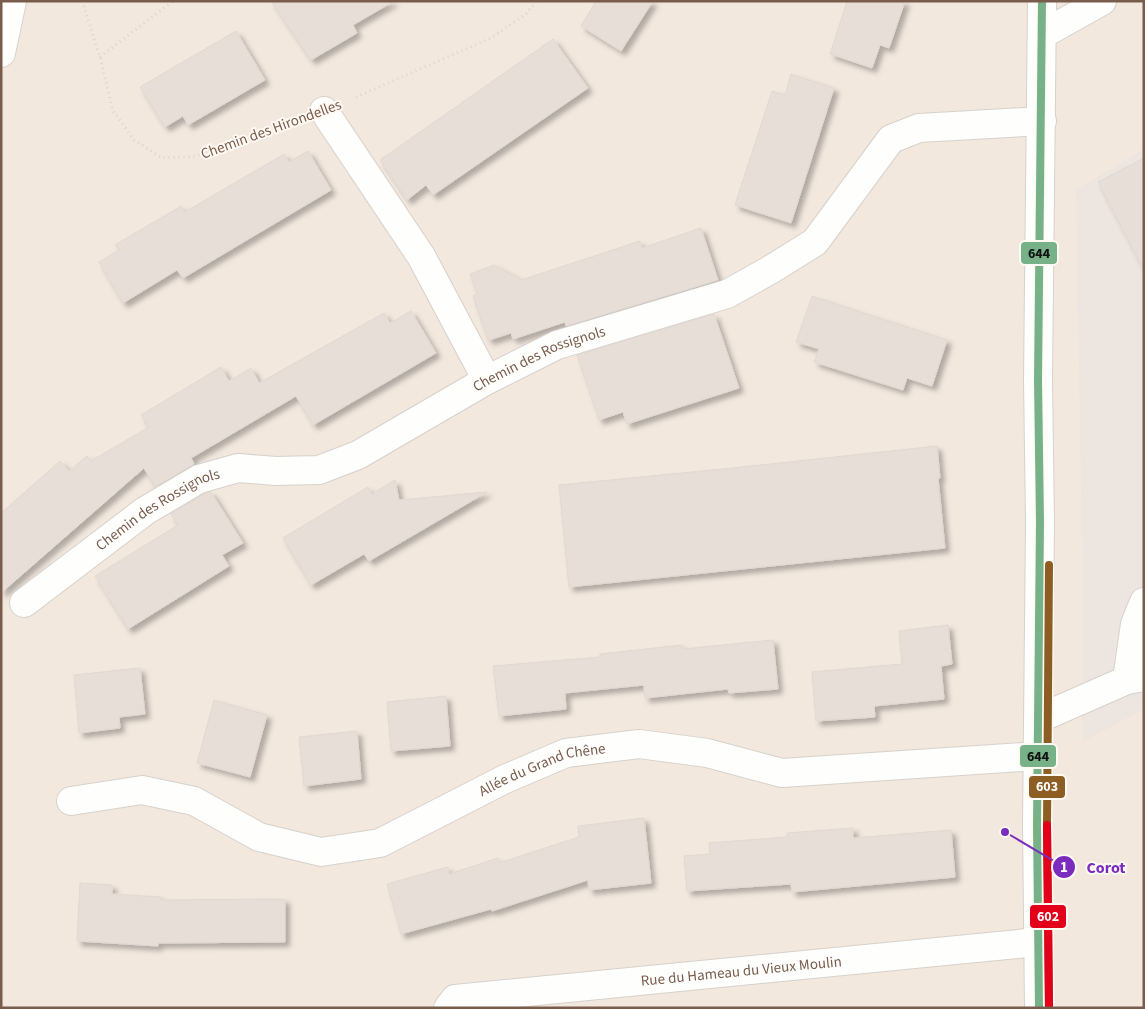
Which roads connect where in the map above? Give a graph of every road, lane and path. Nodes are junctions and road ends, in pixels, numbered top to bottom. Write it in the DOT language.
graph roads {
  1 [pos="12,1"];
  2 [pos="82,1"];
  3 [pos="173,1"];
  4 [pos="537,1"];
  5 [pos="1042,1"];
  6 [pos="1102,1"];
  7 [pos="1043,34"];
  8 [pos="1,53"];
  9 [pos="100,56"];
  10 [pos="324,111"];
  11 [pos="1042,122"];
  12 [pos="487,380"];
  13 [pos="24,603"];
  14 [pos="1143,604"];
  15 [pos="1135,678"];
  16 [pos="1038,719"];
  17 [pos="1038,756"];
  18 [pos="71,801"];
  19 [pos="1038,942"];
  20 [pos="448,1008"];
  21 [pos="1039,1008"];
  1 -- 8 [label="street"];
  2 -- 9 [label="path, Chemin des Hirondelles"];
  3 -- 9 [label="path"];
  4 -- 10 [label="path, Chemin des Hirondelles"];
  5 -- 7 [label="street"];
  6 -- 7 [label="street"];
  7 -- 11 [label="street"];
  9 -- 10 [label="path, Chemin des Hirondelles"];
  10 -- 12 [label="street"];
  11 -- 12 [label="street, Chemin des Rossignols"];
  11 -- 16 [label="street"];
  12 -- 13 [label="street, Chemin des Rossignols"];
  14 -- 15 [label="street"];
  15 -- 16 [label="street"];
  16 -- 17 [label="street"];
  17 -- 18 [label="street, Allée du Grand Chêne"];
  17 -- 19 [label="street"];
  19 -- 20 [label="street, Rue du Hameau du Vieux Moulin"];
  19 -- 21 [label="street"];
}
